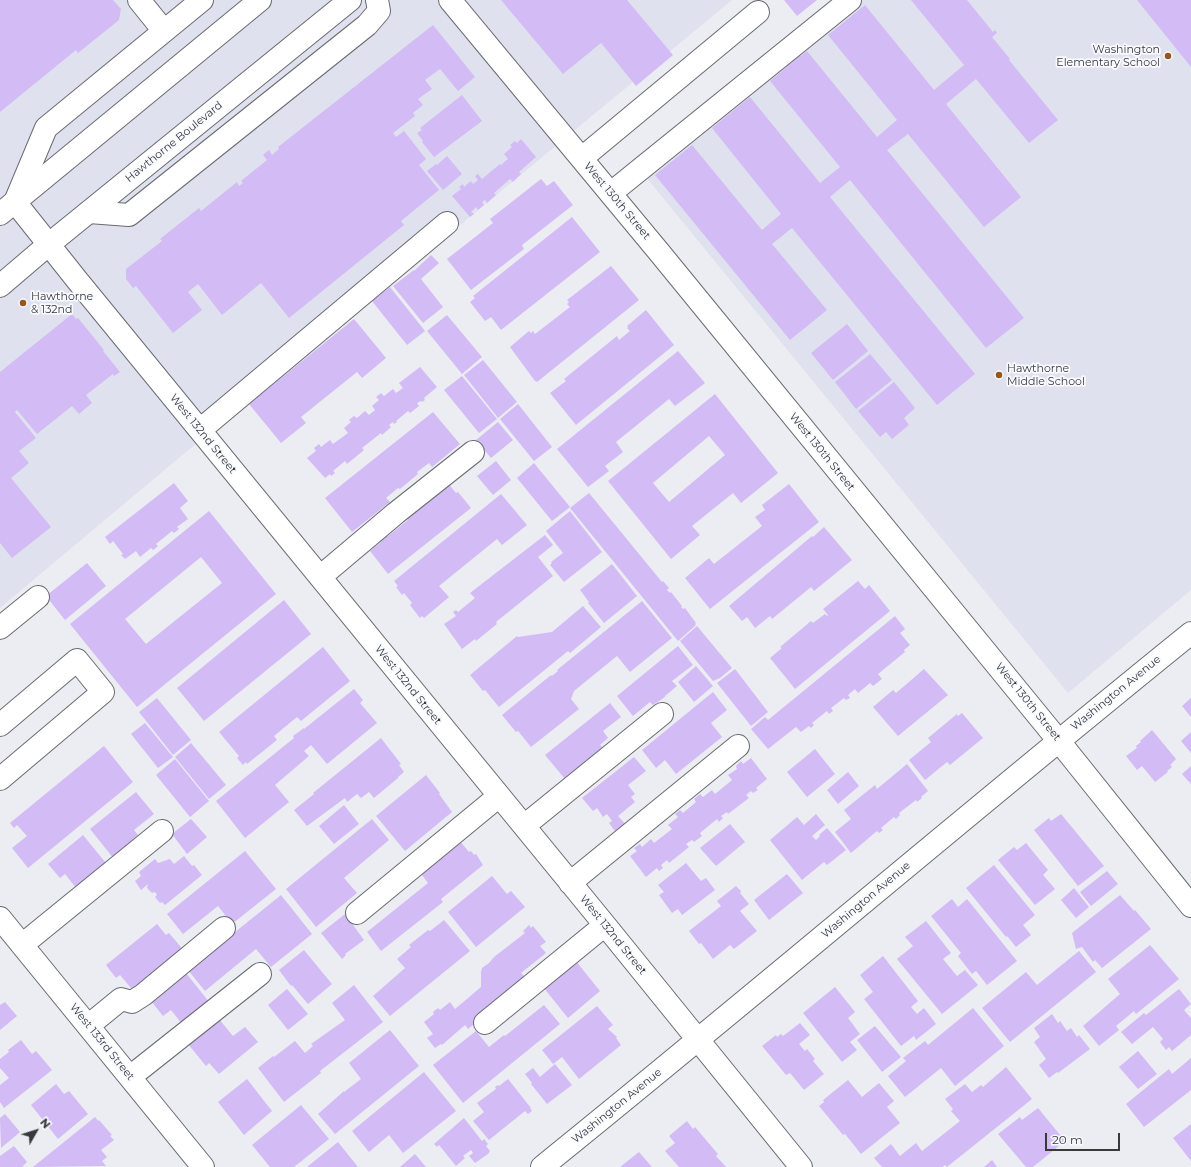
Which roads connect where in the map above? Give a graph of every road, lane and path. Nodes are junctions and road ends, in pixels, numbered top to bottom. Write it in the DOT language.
graph roads {
  1 [pos="139,0"];
  2 [pos="202,0"];
  3 [pos="260,0"];
  4 [pos="350,0"];
  5 [pos="377,0"];
  6 [pos="450,0"];
  7 [pos="850,0"];
  8 [pos="758,12"];
  9 [pos="164,31"];
  10 [pos="582,158"];
  11 [pos="612,193"];
  12 [pos="8,208"];
  13 [pos="89,212"];
  14 [pos="447,223"];
  15 [pos="48,245"];
  16 [pos="0,286"];
  17 [pos="200,430"];
  18 [pos="473,452"];
  19 [pos="320,576"];
  20 [pos="38,597"];
  21 [pos="0,628"];
  22 [pos="1191,633"];
  23 [pos="662,714"];
  24 [pos="0,725"];
  25 [pos="1058,740"];
  26 [pos="738,746"];
  27 [pos="0,780"];
  28 [pos="499,796"];
  29 [pos="524,826"];
  30 [pos="162,831"];
  31 [pos="570,883"];
  32 [pos="1191,906"];
  33 [pos="357,913"];
  34 [pos="0,918"];
  35 [pos="605,925"];
  36 [pos="224,928"];
  37 [pos="22,945"];
  38 [pos="260,974"];
  39 [pos="485,1023"];
  40 [pos="88,1026"];
  41 [pos="698,1040"];
  42 [pos="130,1078"];
  43 [pos="203,1167"];
  44 [pos="542,1167"];
  45 [pos="801,1167"];
  1 -- 9 [label="street"];
  2 -- 9 [label="street"];
  3 -- 12 [label="street"];
  4 -- 13 [label="street, Hawthorne Boulevard"];
  5 -- 13 [label="street"];
  6 -- 10 [label="street, West 130th Street"];
  7 -- 11 [label="street"];
  8 -- 10 [label="street"];
  9 -- 12 [label="street"];
  10 -- 11 [label="street, West 130th Street"];
  11 -- 25 [label="street, West 130th Street"];
  12 -- 15 [label="street, West 132nd Street"];
  13 -- 15 [label="street, Hawthorne Boulevard"];
  14 -- 17 [label="street"];
  15 -- 16 [label="street, Hawthorne Boulevard"];
  15 -- 17 [label="street, West 132nd Street"];
  17 -- 19 [label="street, West 132nd Street"];
  18 -- 19 [label="street"];
  19 -- 28 [label="street, West 132nd Street"];
  20 -- 21 [label="street"];
  22 -- 25 [label="street, Washington Avenue"];
  23 -- 29 [label="street"];
  24 -- 27 [label="street"];
  25 -- 32 [label="street, West 130th Street"];
  25 -- 41 [label="street, Washington Avenue"];
  26 -- 31 [label="street"];
  28 -- 29 [label="street, West 132nd Street"];
  28 -- 33 [label="street"];
  29 -- 31 [label="street, West 132nd Street"];
  30 -- 37 [label="street"];
  31 -- 35 [label="street, West 132nd Street"];
  34 -- 37 [label="street, West 133rd Street"];
  35 -- 39 [label="street"];
  35 -- 41 [label="street, West 132nd Street"];
  36 -- 40 [label="street"];
  37 -- 40 [label="street, West 133rd Street"];
  38 -- 42 [label="street"];
  40 -- 42 [label="street, West 133rd Street"];
  41 -- 44 [label="street, Washington Avenue"];
  41 -- 45 [label="street, West 132nd Street"];
  42 -- 43 [label="street, West 133rd Street"];
}
